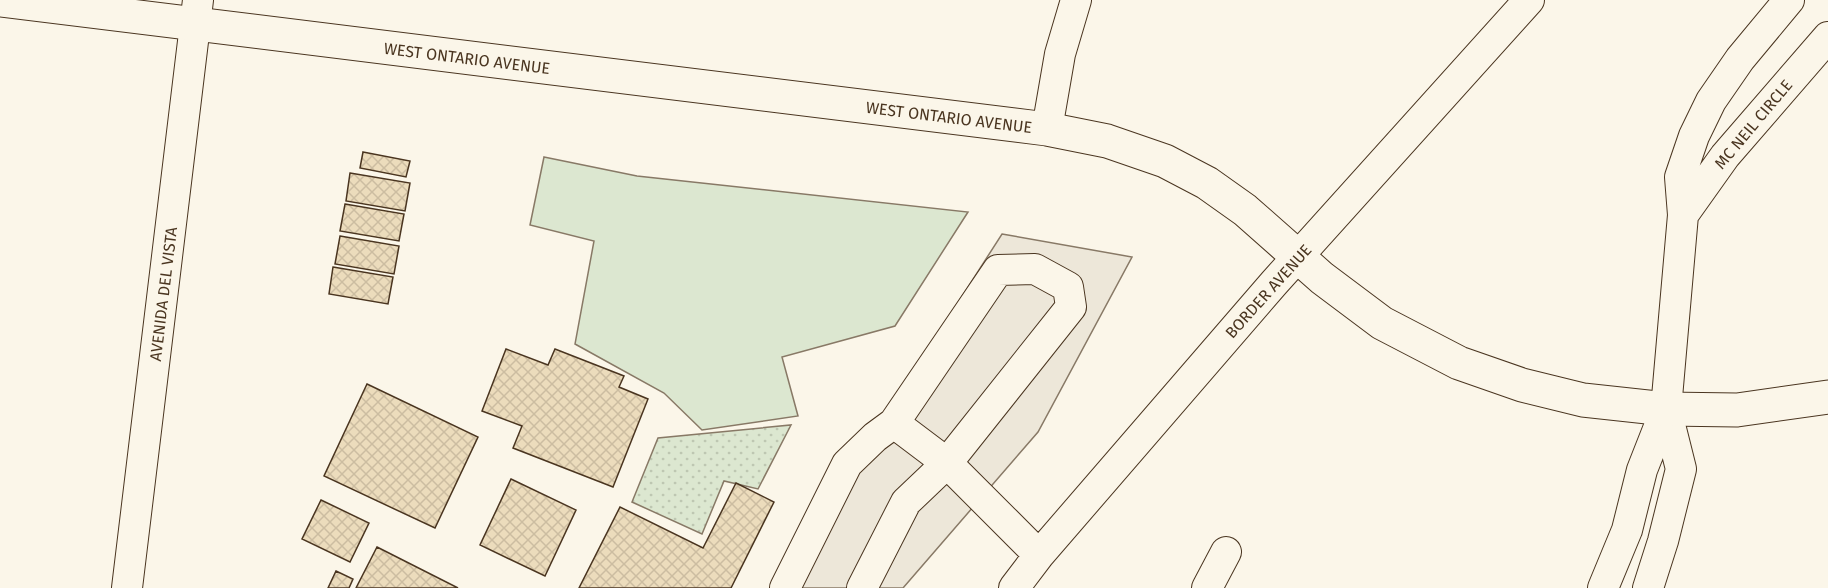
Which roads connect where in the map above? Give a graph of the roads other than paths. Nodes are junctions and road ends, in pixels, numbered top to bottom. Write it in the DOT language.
graph roads {
  1 [pos="1,0"];
  2 [pos="1076,0"];
  3 [pos="1529,0"];
  4 [pos="1790,0"];
  5 [pos="197,12"];
  6 [pos="1828,37"];
  7 [pos="1047,129"];
  8 [pos="1683,215"];
  9 [pos="1298,257"];
  10 [pos="1828,396"];
  11 [pos="1666,409"];
  12 [pos="894,423"];
  13 [pos="947,463"];
  14 [pos="1226,552"];
  15 [pos="1039,555"];
  16 [pos="127,588"];
  17 [pos="785,588"];
  18 [pos="862,588"];
  19 [pos="1014,588"];
  20 [pos="1207,588"];
  21 [pos="1604,588"];
  22 [pos="1648,588"];
  1 -- 5 [label="main road, WEST ONTARIO AVENUE"];
  2 -- 7 [label="street"];
  3 -- 9 [label="street, BORDER AVENUE"];
  4 -- 8 [label="street, MC NEIL CIRCLE"];
  5 -- 7 [label="main road, WEST ONTARIO AVENUE"];
  5 -- 16 [label="street, AVENIDA DEL VISTA"];
  6 -- 8 [label="street, MC NEIL CIRCLE"];
  7 -- 9 [label="main road, WEST ONTARIO AVENUE"];
  8 -- 11 [label="street, MC NEIL CIRCLE"];
  9 -- 11 [label="main road, WEST ONTARIO AVENUE"];
  9 -- 15 [label="street, BORDER AVENUE"];
  10 -- 11 [label="main road, WEST ONTARIO AVENUE"];
  11 -- 21 [label="street, MC NEIL CIRCLE"];
  11 -- 22 [label="street, MC NEIL CIRCLE"];
  12 -- 13 [label="street"];
  12 -- 13 [label="street"];
  12 -- 17 [label="street"];
  13 -- 15 [label="street"];
  13 -- 18 [label="street"];
  14 -- 20 [label="street"];
  15 -- 19 [label="street, BORDER AVENUE"];
}
